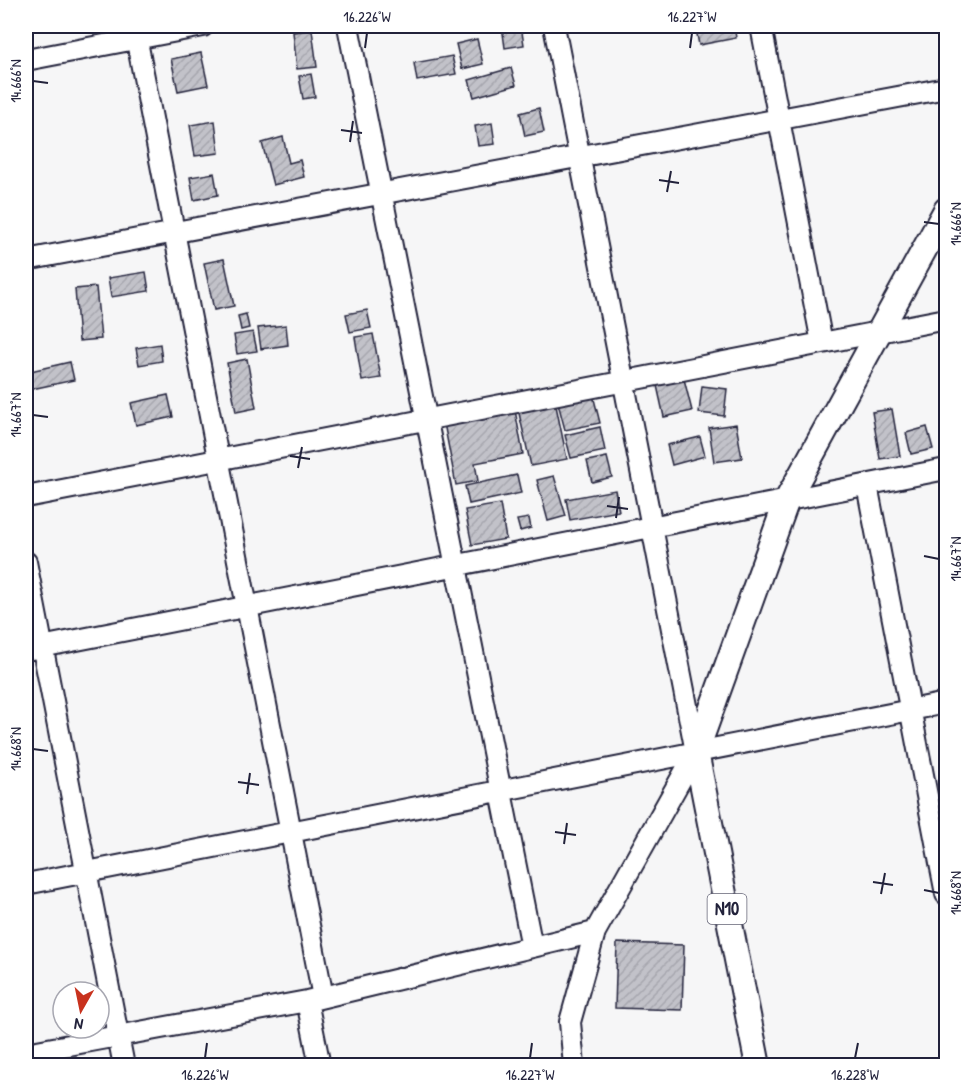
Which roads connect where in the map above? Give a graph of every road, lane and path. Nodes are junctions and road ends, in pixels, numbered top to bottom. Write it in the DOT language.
graph roads {
  1 [pos="204,26"];
  2 [pos="348,26"];
  3 [pos="554,26"];
  4 [pos="761,26"];
  5 [pos="135,32"];
  6 [pos="26,60"];
  7 [pos="946,88"];
  8 [pos="779,120"];
  9 [pos="579,157"];
  10 [pos="381,194"];
  11 [pos="946,210"];
  12 [pos="174,232"];
  13 [pos="26,260"];
  14 [pos="946,319"];
  15 [pos="879,333"];
  16 [pos="822,343"];
  17 [pos="624,382"];
  18 [pos="427,420"];
  19 [pos="218,460"];
  20 [pos="946,469"];
  21 [pos="867,485"];
  22 [pos="26,497"];
  23 [pos="787,500"];
  24 [pos="652,527"];
  25 [pos="26,562"];
  26 [pos="457,566"];
  27 [pos="247,607"];
  28 [pos="34,649"];
  29 [pos="946,703"];
  30 [pos="911,710"];
  31 [pos="696,752"];
  32 [pos="501,790"];
  33 [pos="291,832"];
  34 [pos="86,872"];
  35 [pos="26,884"];
  36 [pos="946,894"];
  37 [pos="595,932"];
  38 [pos="532,947"];
  39 [pos="315,999"];
  40 [pos="118,1036"];
  41 [pos="26,1053"];
  42 [pos="124,1065"];
  43 [pos="320,1065"];
  44 [pos="573,1065"];
  45 [pos="758,1065"];
  1 -- 5 [label="street"];
  2 -- 10 [label="street"];
  3 -- 9 [label="street"];
  4 -- 8 [label="street"];
  5 -- 6 [label="street"];
  5 -- 12 [label="street"];
  7 -- 8 [label="street"];
  8 -- 9 [label="street"];
  8 -- 16 [label="street"];
  9 -- 10 [label="street"];
  9 -- 17 [label="street"];
  10 -- 12 [label="street"];
  10 -- 18 [label="street"];
  11 -- 15 [label="main road"];
  12 -- 13 [label="street"];
  12 -- 19 [label="street"];
  14 -- 15 [label="street"];
  15 -- 16 [label="street"];
  15 -- 23 [label="main road"];
  16 -- 17 [label="street"];
  17 -- 18 [label="street"];
  17 -- 24 [label="street"];
  18 -- 19 [label="street"];
  18 -- 26 [label="street"];
  19 -- 22 [label="street"];
  19 -- 27 [label="street"];
  20 -- 21 [label="street"];
  21 -- 23 [label="street"];
  21 -- 30 [label="street"];
  23 -- 24 [label="street"];
  23 -- 31 [label="main road"];
  24 -- 26 [label="street"];
  24 -- 31 [label="street"];
  25 -- 28 [label="street"];
  26 -- 27 [label="street"];
  26 -- 32 [label="street"];
  27 -- 28 [label="street"];
  27 -- 33 [label="street"];
  28 -- 34 [label="street"];
  29 -- 30 [label="street"];
  30 -- 31 [label="street"];
  30 -- 36 [label="street"];
  31 -- 32 [label="street"];
  31 -- 37 [label="street"];
  31 -- 45 [label="main road, N10"];
  32 -- 33 [label="street"];
  32 -- 38 [label="street"];
  33 -- 34 [label="street"];
  33 -- 39 [label="street"];
  34 -- 35 [label="street"];
  34 -- 40 [label="street"];
  37 -- 38 [label="street"];
  37 -- 44 [label="street"];
  38 -- 39 [label="street"];
  39 -- 40 [label="street"];
  39 -- 43 [label="street"];
  40 -- 41 [label="street"];
  40 -- 42 [label="street"];
}
